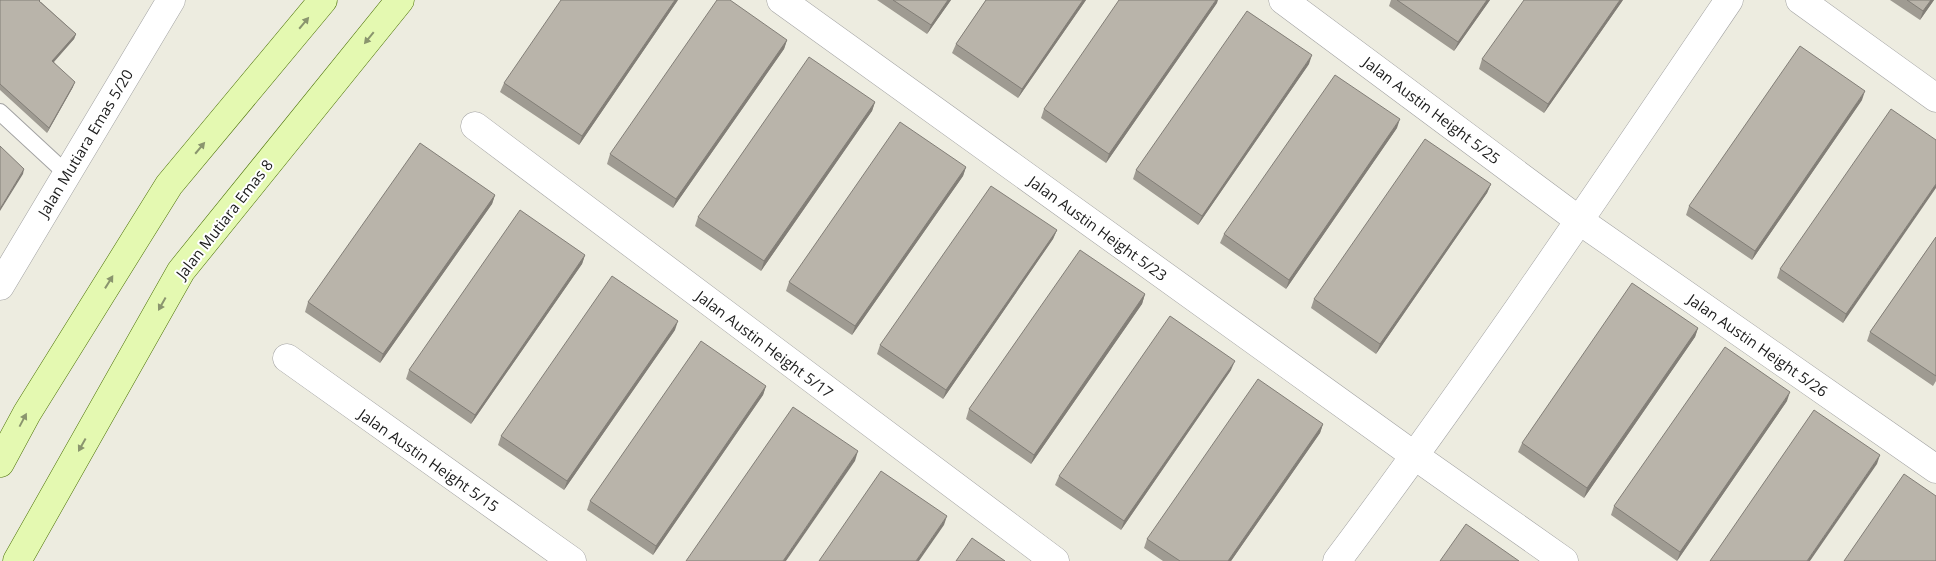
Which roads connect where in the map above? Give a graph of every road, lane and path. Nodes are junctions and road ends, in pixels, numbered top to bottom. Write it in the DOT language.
graph roads {
  1 [pos="171,0"];
  2 [pos="323,0"];
  3 [pos="400,0"];
  4 [pos="781,0"];
  5 [pos="1284,0"];
  6 [pos="1729,0"];
  7 [pos="1800,0"];
  8 [pos="1936,98"];
  9 [pos="0,112"];
  10 [pos="475,126"];
  11 [pos="66,174"];
  12 [pos="1580,220"];
  13 [pos="0,286"];
  14 [pos="287,358"];
  15 [pos="1416,456"];
  16 [pos="0,463"];
  17 [pos="1936,469"];
  18 [pos="17,561"];
  19 [pos="572,561"];
  20 [pos="1055,561"];
  21 [pos="1337,561"];
  22 [pos="1564,561"];
  1 -- 11 [label="street, Jalan Mutiara Emas 5/20"];
  16 -- 2 [label="main road, one-way"];
  3 -- 18 [label="main road, Jalan Mutiara Emas 8, one-way"];
  4 -- 15 [label="street, Jalan Austin Height 5/23"];
  5 -- 12 [label="street, Jalan Austin Height 5/25"];
  6 -- 12 [label="street"];
  7 -- 8 [label="street"];
  9 -- 11 [label="lane"];
  10 -- 20 [label="street, Jalan Austin Height 5/17"];
  11 -- 13 [label="street, Jalan Mutiara Emas 5/20"];
  12 -- 15 [label="street"];
  12 -- 17 [label="street, Jalan Austin Height 5/26"];
  14 -- 19 [label="street, Jalan Austin Height 5/15"];
  15 -- 21 [label="street"];
  15 -- 22 [label="street, Jalan Austin Height 5/23"];
}
